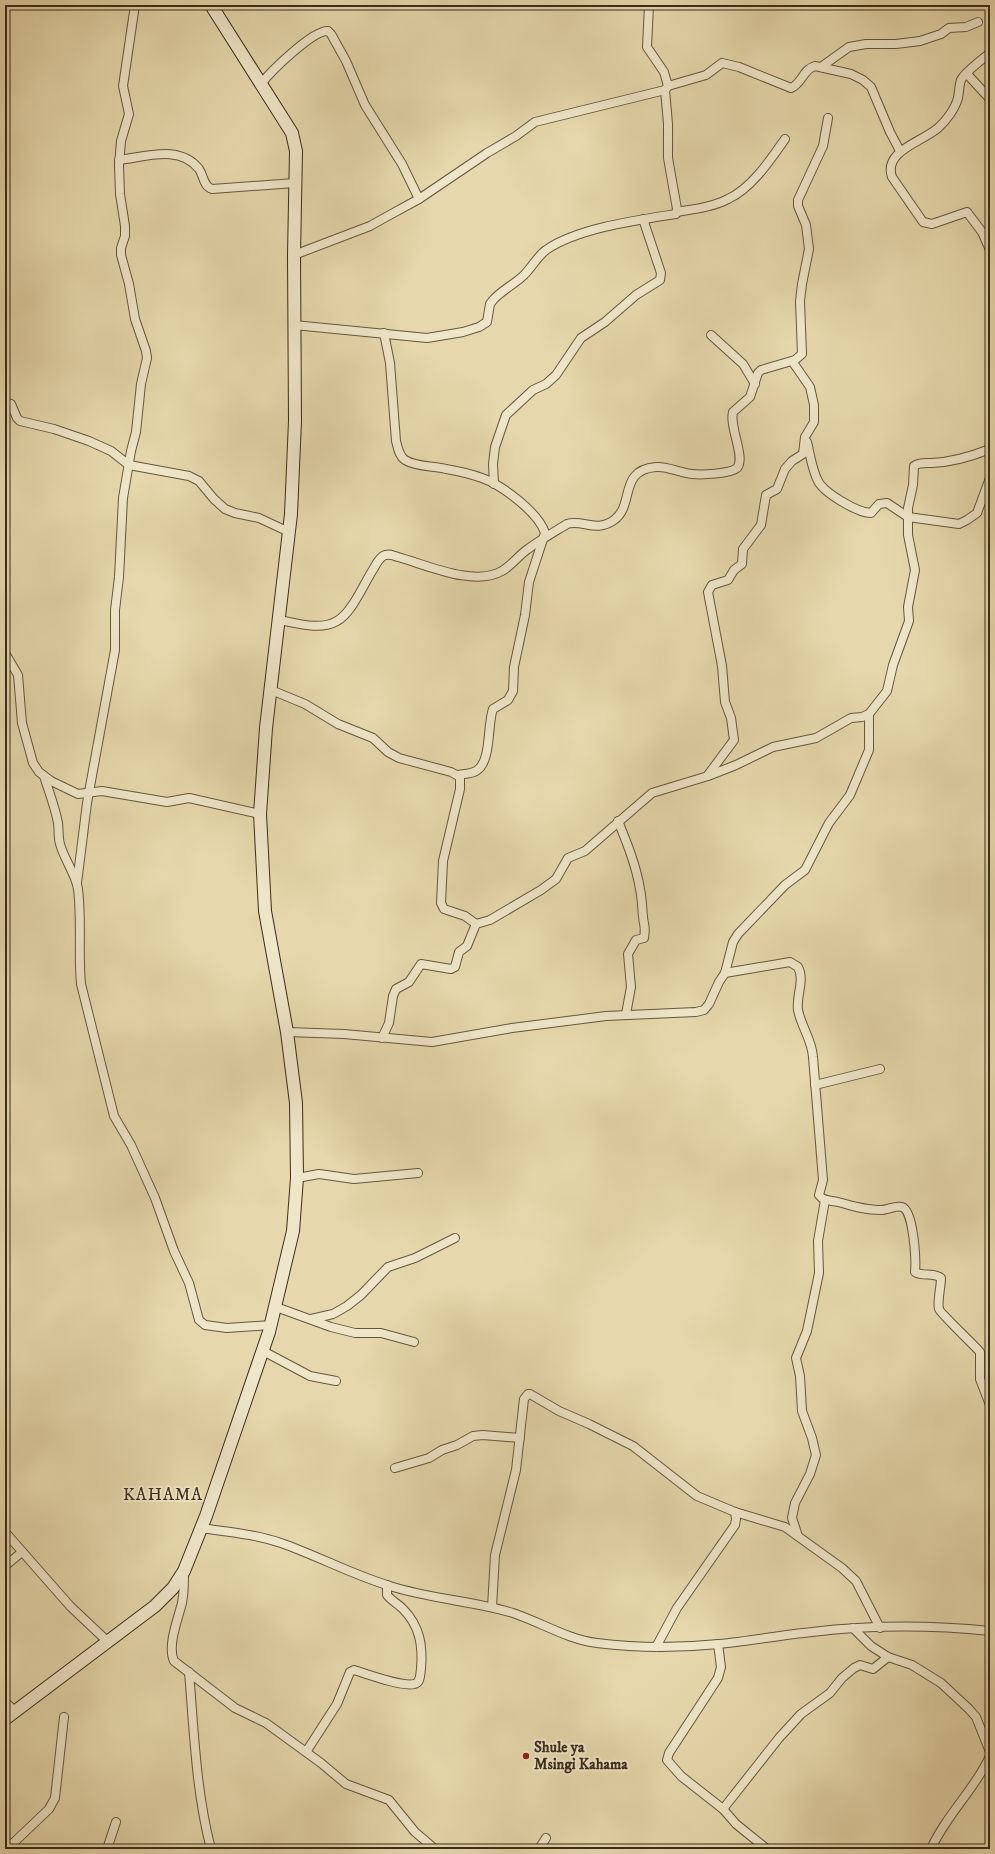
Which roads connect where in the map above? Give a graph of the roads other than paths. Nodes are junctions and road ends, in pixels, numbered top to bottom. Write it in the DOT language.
graph roads {
  1 [pos="135,5"];
  2 [pos="649,5"];
  3 [pos="213,6"];
  4 [pos="978,22"];
  5 [pos="990,53"];
  6 [pos="822,67"];
  7 [pos="967,74"];
  8 [pos="261,84"];
  9 [pos="666,88"];
  10 [pos="990,99"];
  11 [pos="828,118"];
  12 [pos="786,139"];
  13 [pos="900,151"];
  14 [pos="119,160"];
  15 [pos="295,183"];
  16 [pos="419,199"];
  17 [pos="677,212"];
  18 [pos="643,220"];
  19 [pos="990,250"];
  20 [pos="294,255"];
  21 [pos="294,325"];
  22 [pos="384,333"];
  23 [pos="711,335"];
  24 [pos="792,361"];
  25 [pos="755,384"];
  26 [pos="5,402"];
  27 [pos="805,437"];
  28 [pos="990,449"];
  29 [pos="129,465"];
  30 [pos="990,478"];
  31 [pos="494,484"];
  32 [pos="908,517"];
  33 [pos="289,532"];
  34 [pos="544,539"];
  35 [pos="279,620"];
  36 [pos="5,653"];
  37 [pos="271,690"];
  38 [pos="869,714"];
  39 [pos="458,775"];
  40 [pos="44,776"];
  41 [pos="708,776"];
  42 [pos="89,792"];
  43 [pos="260,814"];
  44 [pos="618,821"];
  45 [pos="77,883"];
  46 [pos="476,924"];
  47 [pos="725,973"];
  48 [pos="626,1014"];
  49 [pos="287,1032"];
  50 [pos="382,1038"];
  51 [pos="880,1069"];
  52 [pos="815,1085"];
  53 [pos="418,1173"];
  54 [pos="297,1178"];
  55 [pos="825,1200"];
  56 [pos="455,1238"];
  57 [pos="276,1306"];
  58 [pos="311,1319"];
  59 [pos="271,1325"];
  60 [pos="414,1342"];
  61 [pos="263,1351"];
  62 [pos="336,1381"];
  63 [pos="990,1405"];
  64 [pos="520,1438"];
  65 [pos="395,1468"];
  66 [pos="735,1512"];
  67 [pos="201,1528"];
  68 [pos="5,1532"];
  69 [pos="798,1536"];
  70 [pos="22,1552"];
  71 [pos="5,1566"];
  72 [pos="184,1571"];
  73 [pos="386,1585"];
  74 [pos="492,1607"];
  75 [pos="853,1628"];
  76 [pos="880,1628"];
  77 [pos="990,1632"];
  78 [pos="107,1641"];
  79 [pos="718,1644"];
  80 [pos="656,1647"];
  81 [pos="888,1657"];
  82 [pos="189,1672"];
  83 [pos="5,1702"];
  84 [pos="10,1715"];
  85 [pos="64,1717"];
  86 [pos="306,1752"];
  87 [pos="990,1752"];
  88 [pos="990,1756"];
  89 [pos="988,1768"];
  90 [pos="723,1809"];
  91 [pos="116,1822"];
  92 [pos="546,1838"];
  93 [pos="431,1848"];
  94 [pos="7,1849"];
  95 [pos="107,1849"];
  96 [pos="211,1849"];
  97 [pos="540,1849"];
  98 [pos="767,1849"];
  99 [pos="932,1849"];
  1 -- 14 [label="street"];
  2 -- 9 [label="street"];
  3 -- 8 [label="main road"];
  4 -- 6 [label="street"];
  5 -- 7 [label="street"];
  6 -- 9 [label="street"];
  6 -- 13 [label="street"];
  7 -- 10 [label="street"];
  7 -- 13 [label="street"];
  8 -- 15 [label="main road"];
  8 -- 16 [label="street"];
  9 -- 16 [label="street"];
  9 -- 17 [label="street"];
  11 -- 24 [label="street"];
  12 -- 17 [label="street"];
  13 -- 19 [label="street"];
  14 -- 15 [label="street"];
  14 -- 29 [label="street"];
  15 -- 20 [label="main road"];
  16 -- 20 [label="street"];
  17 -- 18 [label="street"];
  18 -- 22 [label="street"];
  18 -- 31 [label="street"];
  20 -- 21 [label="main road"];
  21 -- 22 [label="street"];
  21 -- 33 [label="main road"];
  22 -- 31 [label="street"];
  23 -- 25 [label="street"];
  24 -- 25 [label="street"];
  24 -- 27 [label="street"];
  25 -- 34 [label="street"];
  26 -- 29 [label="street"];
  27 -- 32 [label="street"];
  27 -- 41 [label="street"];
  28 -- 32 [label="street"];
  29 -- 33 [label="street"];
  29 -- 42 [label="street"];
  30 -- 32 [label="street"];
  31 -- 34 [label="street"];
  32 -- 38 [label="street"];
  33 -- 35 [label="main road"];
  34 -- 35 [label="street"];
  34 -- 39 [label="street"];
  35 -- 37 [label="main road"];
  36 -- 40 [label="street"];
  37 -- 39 [label="street"];
  37 -- 43 [label="main road"];
  38 -- 41 [label="street"];
  38 -- 47 [label="street"];
  39 -- 46 [label="street"];
  40 -- 42 [label="street"];
  40 -- 45 [label="street"];
  41 -- 44 [label="street"];
  42 -- 43 [label="street"];
  42 -- 45 [label="street"];
  43 -- 49 [label="main road"];
  44 -- 46 [label="street"];
  44 -- 48 [label="street"];
  45 -- 59 [label="street"];
  46 -- 50 [label="street"];
  47 -- 48 [label="street"];
  47 -- 52 [label="street"];
  48 -- 50 [label="street"];
  49 -- 50 [label="street"];
  49 -- 54 [label="main road"];
  51 -- 52 [label="street"];
  52 -- 55 [label="street"];
  53 -- 54 [label="street"];
  54 -- 57 [label="main road"];
  55 -- 63 [label="street"];
  55 -- 69 [label="street"];
  56 -- 58 [label="street"];
  57 -- 58 [label="street"];
  57 -- 59 [label="main road"];
  58 -- 60 [label="street"];
  59 -- 61 [label="main road"];
  61 -- 62 [label="street"];
  61 -- 67 [label="main road"];
  64 -- 65 [label="street"];
  64 -- 66 [label="street"];
  64 -- 74 [label="street"];
  66 -- 69 [label="street"];
  66 -- 80 [label="street"];
  67 -- 72 [label="main road"];
  67 -- 73 [label="street"];
  68 -- 70 [label="street"];
  69 -- 76 [label="street"];
  70 -- 71 [label="street"];
  70 -- 78 [label="street"];
  72 -- 78 [label="main road"];
  72 -- 82 [label="street"];
  73 -- 74 [label="street"];
  73 -- 86 [label="street"];
  74 -- 80 [label="street"];
  75 -- 76 [label="street"];
  75 -- 79 [label="street"];
  75 -- 81 [label="street"];
  76 -- 77 [label="street"];
  78 -- 84 [label="main road"];
  79 -- 80 [label="street"];
  79 -- 90 [label="street"];
  81 -- 87 [label="street"];
  81 -- 90 [label="street"];
  82 -- 86 [label="street"];
  82 -- 96 [label="street"];
  83 -- 84 [label="street"];
  85 -- 94 [label="street"];
  86 -- 93 [label="street"];
  88 -- 89 [label="street"];
  89 -- 99 [label="street"];
  90 -- 98 [label="street"];
  91 -- 95 [label="street"];
  92 -- 97 [label="street"];
}
